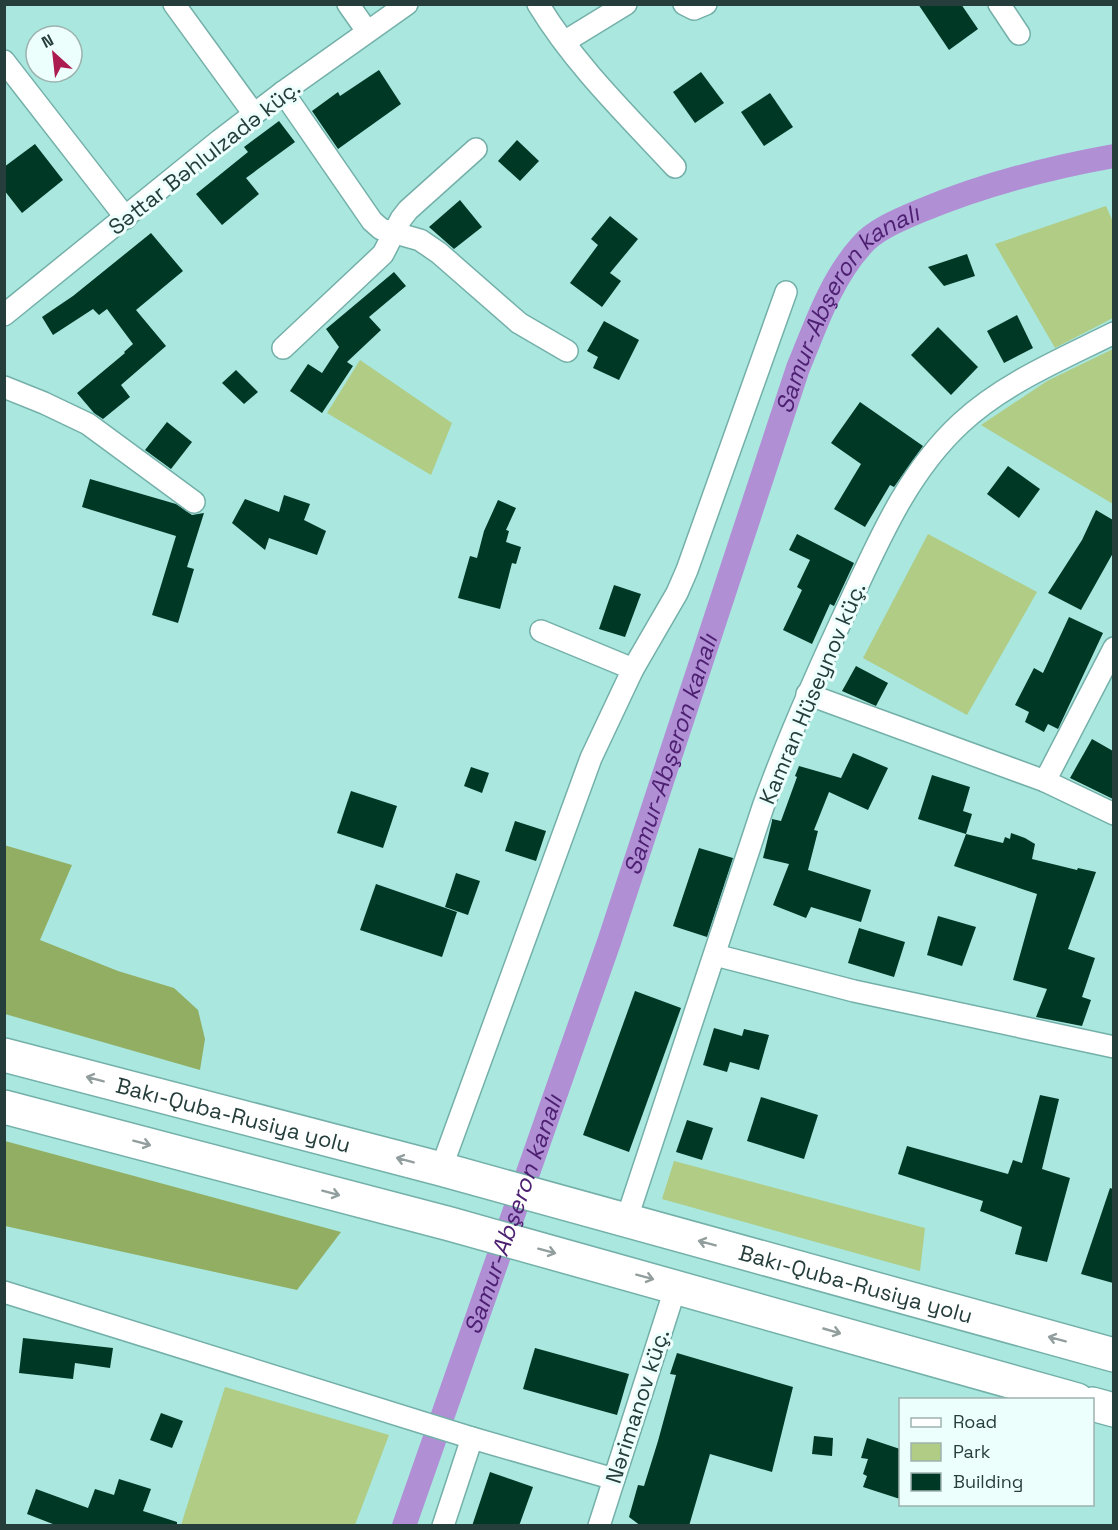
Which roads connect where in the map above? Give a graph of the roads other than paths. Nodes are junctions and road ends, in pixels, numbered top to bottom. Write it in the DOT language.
graph roads {
  1 [pos="174,4"];
  2 [pos="348,4"];
  3 [pos="407,4"];
  4 [pos="538,4"];
  5 [pos="626,4"];
  6 [pos="684,4"];
  7 [pos="706,4"];
  8 [pos="999,4"];
  9 [pos="367,32"];
  10 [pos="1019,34"];
  11 [pos="564,42"];
  12 [pos="4,61"];
  13 [pos="283,92"];
  14 [pos="254,114"];
  15 [pos="476,150"];
  16 [pos="675,167"];
  17 [pos="126,218"];
  18 [pos="394,234"];
  19 [pos="786,291"];
  20 [pos="4,315"];
  21 [pos="1113,333"];
  22 [pos="283,348"];
  23 [pos="567,351"];
  24 [pos="4,387"];
  25 [pos="194,502"];
  26 [pos="541,631"];
  27 [pos="1113,648"];
  28 [pos="633,669"];
  29 [pos="1106,679"];
  30 [pos="807,694"];
  31 [pos="1045,781"];
  32 [pos="1113,814"];
  33 [pos="715,955"];
  34 [pos="1113,1047"];
  35 [pos="4,1055"];
  36 [pos="4,1107"];
  37 [pos="451,1172"];
  38 [pos="612,1217"];
  39 [pos="676,1286"];
  40 [pos="4,1292"];
  41 [pos="1113,1355"];
  42 [pos="1070,1398"];
  43 [pos="1094,1405"];
  44 [pos="1113,1410"];
  45 [pos="469,1437"];
  46 [pos="614,1479"];
  47 [pos="443,1526"];
  48 [pos="599,1526"];
  1 -- 14 [label="street"];
  2 -- 9 [label="street"];
  3 -- 9 [label="street, Səttar Bəhlulzadə küç."];
  4 -- 11 [label="street"];
  5 -- 11 [label="street"];
  6 -- 7 [label="street"];
  8 -- 10 [label="street"];
  9 -- 13 [label="street, Səttar Bəhlulzadə küç."];
  11 -- 16 [label="street"];
  12 -- 17 [label="street"];
  13 -- 14 [label="street, Səttar Bəhlulzadə küç."];
  13 -- 18 [label="street"];
  14 -- 17 [label="street, Səttar Bəhlulzadə küç."];
  15 -- 18 [label="street"];
  17 -- 20 [label="street, Səttar Bəhlulzadə küç."];
  18 -- 22 [label="street"];
  18 -- 23 [label="street"];
  19 -- 28 [label="street"];
  21 -- 30 [label="street, Kamran Hüseynov küç."];
  24 -- 25 [label="street"];
  26 -- 28 [label="street"];
  27 -- 29 [label="street"];
  28 -- 37 [label="street"];
  29 -- 31 [label="street"];
  30 -- 31 [label="street"];
  30 -- 33 [label="street, Kamran Hüseynov küç."];
  31 -- 32 [label="street"];
  33 -- 34 [label="street"];
  33 -- 38 [label="street, Kamran Hüseynov küç."];
  37 -- 35 [label="highway, Bakı-Quba-Rusiya yolu, one-way"];
  36 -- 39 [label="highway, one-way"];
  37 -- 38 [label="highway, Bakı-Quba-Rusiya yolu"];
  41 -- 38 [label="highway, Bakı-Quba-Rusiya yolu, one-way"];
  39 -- 42 [label="highway, one-way"];
  39 -- 46 [label="street, Nərimanov küç."];
  40 -- 45 [label="street"];
  43 -- 44 [label="highway"];
  45 -- 46 [label="street"];
  45 -- 47 [label="street"];
  46 -- 48 [label="street, Nərimanov küç."];
}
